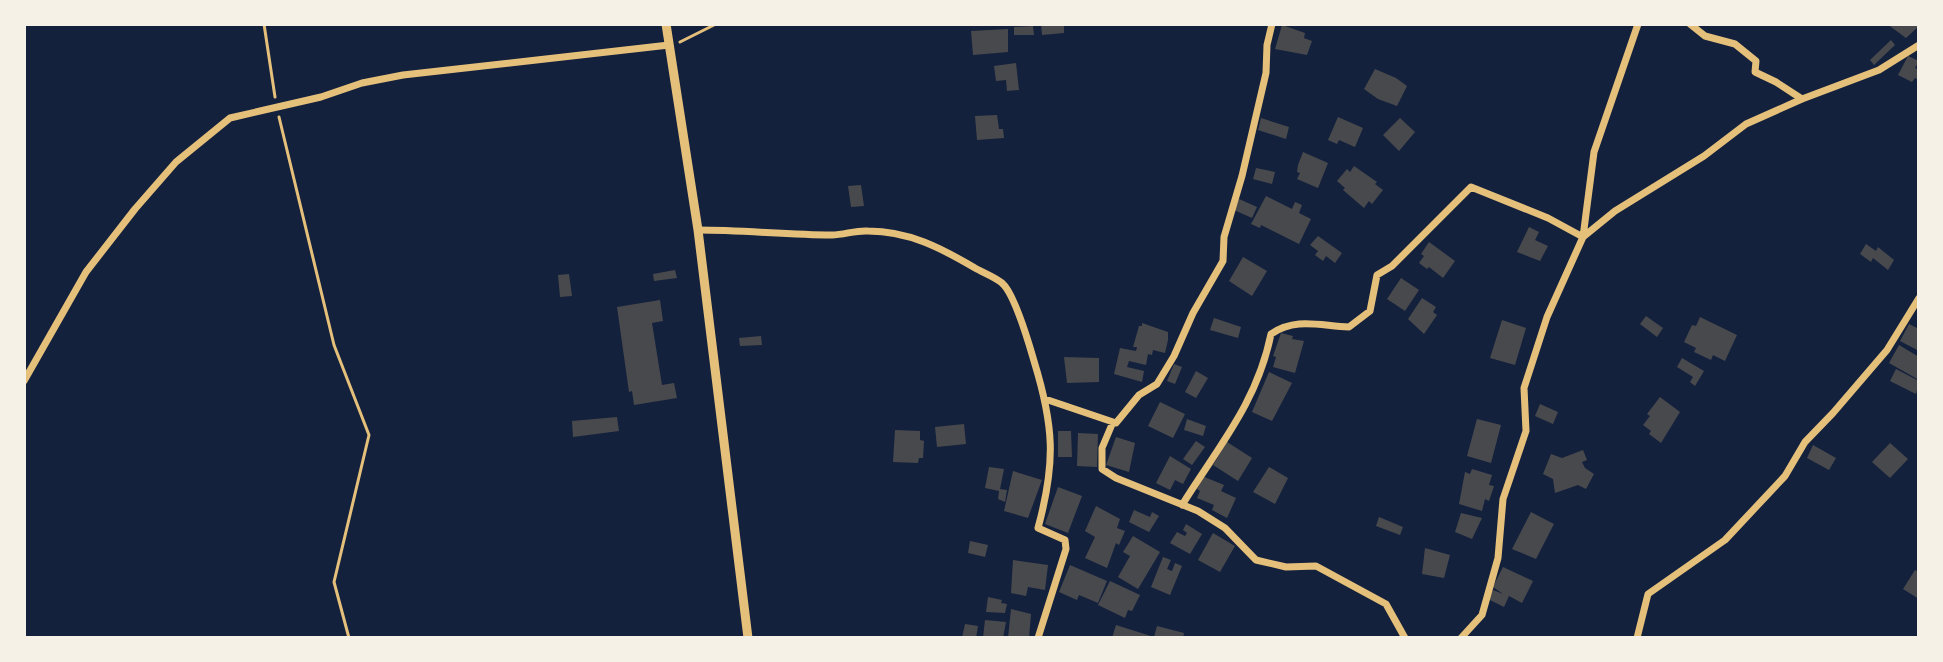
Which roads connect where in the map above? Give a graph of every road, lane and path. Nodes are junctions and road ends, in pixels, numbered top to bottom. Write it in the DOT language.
graph roads {
  1 [pos="264,24"];
  2 [pos="666,24"];
  3 [pos="716,24"];
  4 [pos="1272,24"];
  5 [pos="1638,24"];
  6 [pos="1690,24"];
  7 [pos="669,45"];
  8 [pos="1919,45"];
  9 [pos="1802,99"];
  10 [pos="277,108"];
  11 [pos="698,230"];
  12 [pos="1583,237"];
  13 [pos="1919,298"];
  14 [pos="24,381"];
  15 [pos="1045,399"];
  16 [pos="1113,422"];
  17 [pos="1182,505"];
  18 [pos="349,638"];
  19 [pos="748,638"];
  20 [pos="1038,638"];
  21 [pos="1405,638"];
  22 [pos="1461,638"];
  23 [pos="1637,638"];
  1 -- 10 [label="path"];
  2 -- 7 [label="street"];
  3 -- 7 [label="path"];
  4 -- 16 [label="street"];
  5 -- 12 [label="street"];
  6 -- 9 [label="street"];
  7 -- 10 [label="street"];
  7 -- 11 [label="street"];
  8 -- 9 [label="street"];
  9 -- 12 [label="street"];
  10 -- 14 [label="street"];
  10 -- 18 [label="path"];
  11 -- 15 [label="street"];
  11 -- 19 [label="street"];
  12 -- 17 [label="street"];
  12 -- 22 [label="street"];
  13 -- 23 [label="street"];
  15 -- 16 [label="street"];
  15 -- 20 [label="street"];
  16 -- 17 [label="street"];
  17 -- 21 [label="street"];
}
